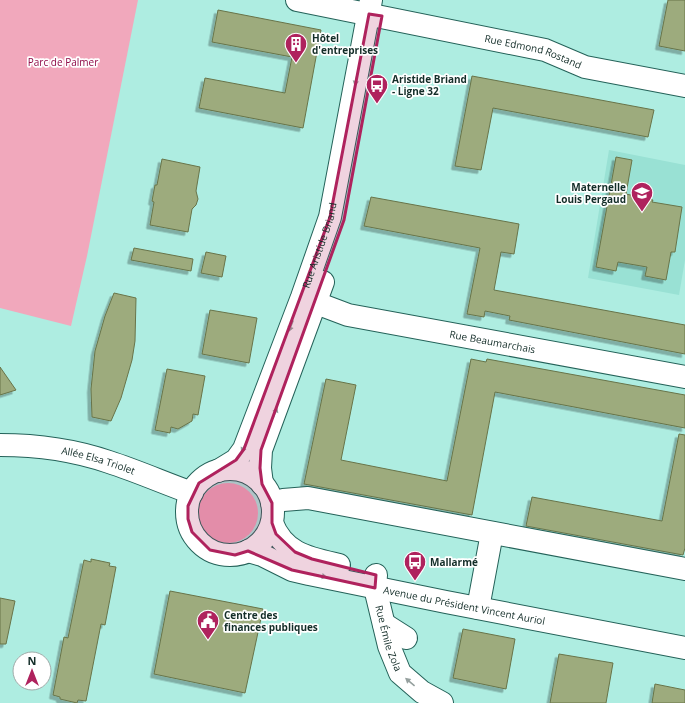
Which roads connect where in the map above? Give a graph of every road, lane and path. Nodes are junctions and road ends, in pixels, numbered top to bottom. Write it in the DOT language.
graph roads {
  1 [pos="296,0"];
  2 [pos="377,8"];
  3 [pos="685,86"];
  4 [pos="309,300"];
  5 [pos="685,377"];
  6 [pos="0,445"];
  7 [pos="218,471"];
  8 [pos="192,493"];
  9 [pos="268,503"];
  10 [pos="492,532"];
  11 [pos="248,551"];
  12 [pos="685,569"];
  13 [pos="375,581"];
  14 [pos="480,602"];
  15 [pos="384,624"];
  16 [pos="685,634"];
  17 [pos="406,638"];
  18 [pos="685,648"];
  19 [pos="442,703"];
  1 -- 2 [label="street, Rue Edmond Rostand"];
  2 -- 3 [label="street, Rue Edmond Rostand"];
  2 -- 4 [label="street, Rue Aristide Briand"];
  4 -- 5 [label="street, Rue Beaumarchais"];
  4 -- 7 [label="street, Rue Aristide Briand, one-way"];
  9 -- 4 [label="street, Rue Aristide Briand, one-way"];
  6 -- 8 [label="street, Allée Elsa Triolet"];
  7 -- 8 [label="street"];
  7 -- 9 [label="street"];
  8 -- 11 [label="street"];
  9 -- 10 [label="street"];
  9 -- 11 [label="street"];
  9 -- 13 [label="street, Avenue du Président Vincent Auriol"];
  10 -- 12 [label="street"];
  10 -- 14 [label="street"];
  11 -- 13 [label="street, Avenue du Président Vincent Auriol, one-way"];
  13 -- 14 [label="street, Avenue du Président Vincent Auriol"];
  13 -- 15 [label="street, Rue Émile Zola"];
  14 -- 16 [label="street, Avenue du Président Vincent Auriol"];
  14 -- 18 [label="street, Avenue du Président Vincent Auriol"];
  15 -- 17 [label="street"];
  19 -- 15 [label="street, Rue Émile Zola, one-way"];
}
